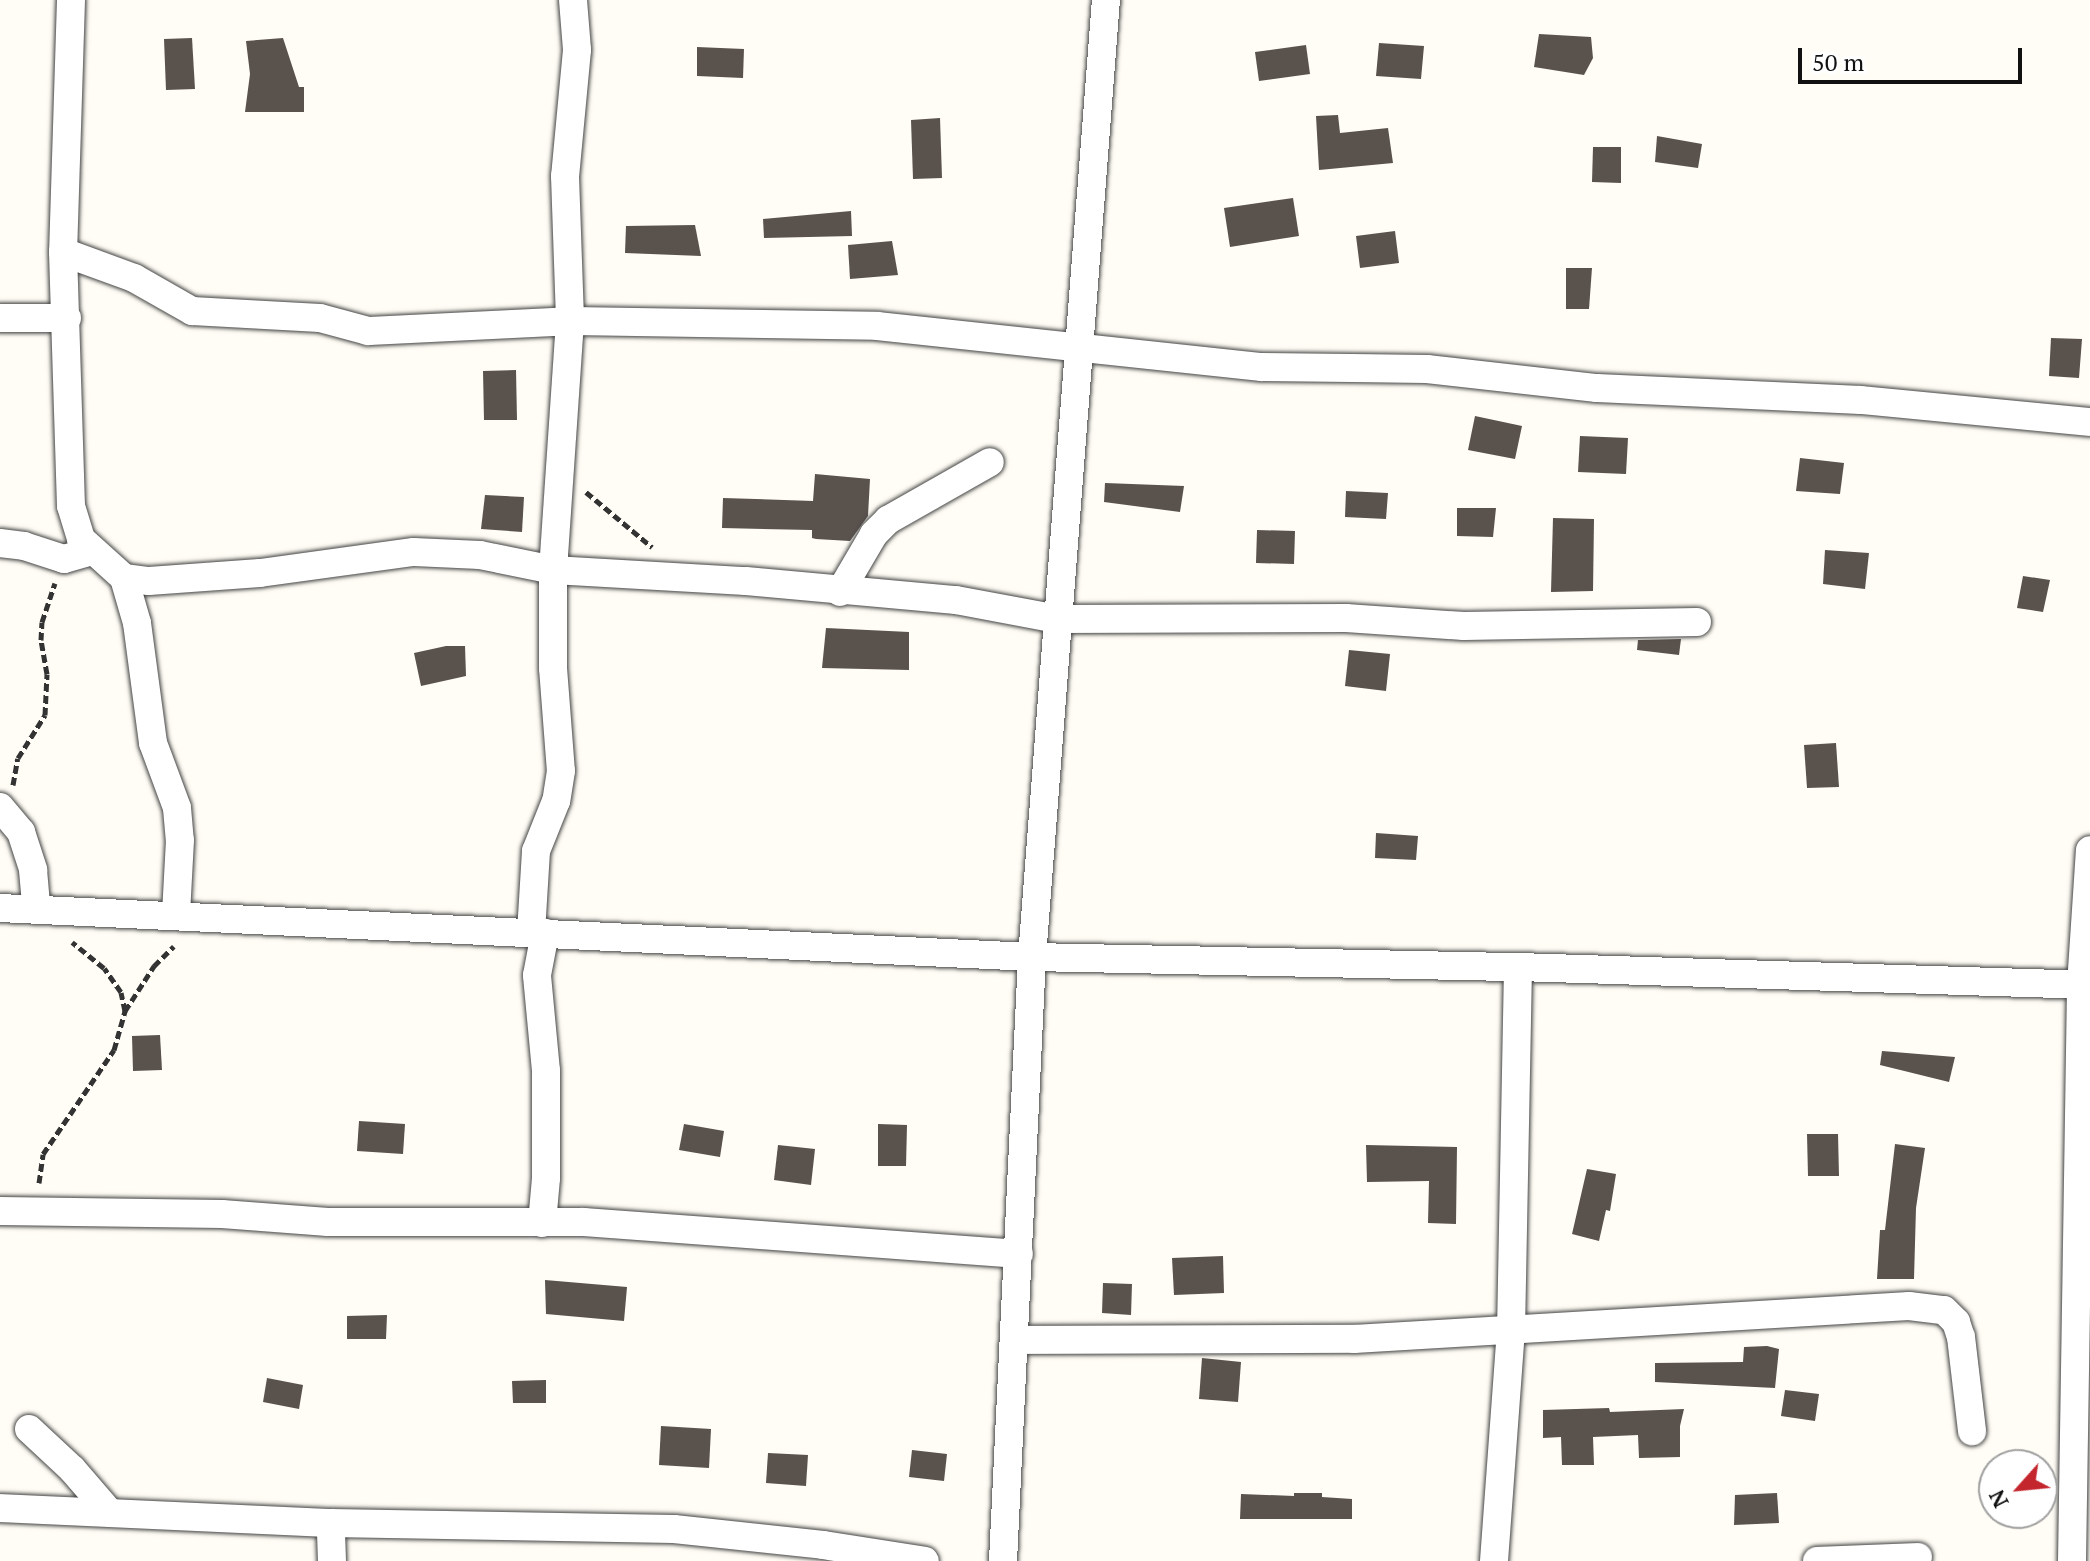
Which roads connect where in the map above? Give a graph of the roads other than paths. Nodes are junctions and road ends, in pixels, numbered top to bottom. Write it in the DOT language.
graph roads {
  1 [pos="71,0"];
  2 [pos="573,0"];
  3 [pos="1106,0"];
  4 [pos="63,252"];
  5 [pos="0,318"];
  6 [pos="67,318"];
  7 [pos="570,321"];
  8 [pos="1080,347"];
  9 [pos="2090,422"];
  10 [pos="990,462"];
  11 [pos="0,543"];
  12 [pos="92,551"];
  13 [pos="553,570"];
  14 [pos="124,578"];
  15 [pos="840,592"];
  16 [pos="1058,619"];
  17 [pos="1697,622"];
  18 [pos="6,799"];
  19 [pos="2090,850"];
  20 [pos="0,908"];
  21 [pos="36,908"];
  22 [pos="186,916"];
  23 [pos="495,931"];
  24 [pos="538,933"];
  25 [pos="1032,957"];
  26 [pos="1518,967"];
  27 [pos="537,975"];
  28 [pos="2085,985"];
  29 [pos="0,1211"];
  30 [pos="542,1223"];
  31 [pos="1019,1254"];
  32 [pos="1511,1332"];
  33 [pos="1014,1340"];
  34 [pos="29,1429"];
  35 [pos="1972,1431"];
  36 [pos="0,1508"];
  37 [pos="110,1513"];
  38 [pos="331,1523"];
  39 [pos="1918,1557"];
  40 [pos="332,1561"];
  41 [pos="925,1561"];
  42 [pos="1003,1561"];
  43 [pos="1494,1561"];
  44 [pos="1817,1561"];
  45 [pos="2072,1561"];
  1 -- 4 [label="street"];
  2 -- 7 [label="street"];
  3 -- 8 [label="street"];
  4 -- 6 [label="street"];
  4 -- 7 [label="street"];
  5 -- 6 [label="street"];
  6 -- 12 [label="street"];
  7 -- 8 [label="street"];
  7 -- 13 [label="street"];
  8 -- 9 [label="street"];
  8 -- 16 [label="street"];
  10 -- 15 [label="street"];
  11 -- 12 [label="street"];
  12 -- 14 [label="street"];
  13 -- 14 [label="street"];
  13 -- 15 [label="street"];
  13 -- 24 [label="street"];
  14 -- 22 [label="street"];
  15 -- 16 [label="street"];
  16 -- 17 [label="street"];
  16 -- 25 [label="street"];
  18 -- 21 [label="street"];
  19 -- 28 [label="street"];
  20 -- 21 [label="street"];
  21 -- 22 [label="street"];
  22 -- 23 [label="street"];
  23 -- 24 [label="street"];
  23 -- 27 [label="street"];
  24 -- 25 [label="street"];
  24 -- 27 [label="street"];
  25 -- 26 [label="street"];
  25 -- 31 [label="street"];
  26 -- 28 [label="street"];
  26 -- 32 [label="street"];
  27 -- 30 [label="street"];
  28 -- 45 [label="street"];
  29 -- 30 [label="street"];
  30 -- 31 [label="street"];
  31 -- 33 [label="street"];
  32 -- 33 [label="street"];
  32 -- 35 [label="street"];
  32 -- 43 [label="street"];
  33 -- 42 [label="street"];
  34 -- 37 [label="street"];
  36 -- 37 [label="street"];
  37 -- 38 [label="street"];
  38 -- 40 [label="street"];
  38 -- 41 [label="street"];
  39 -- 44 [label="street"];
}
